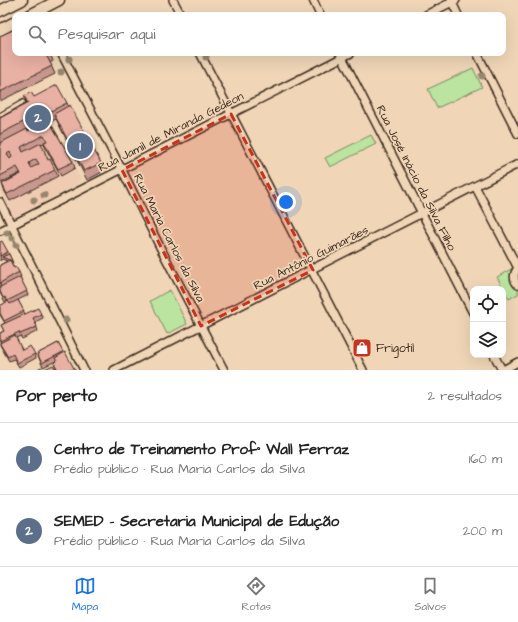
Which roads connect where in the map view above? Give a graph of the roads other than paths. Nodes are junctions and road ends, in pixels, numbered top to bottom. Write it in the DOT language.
graph roads {
  1 [pos="22,0"];
  2 [pos="59,0"];
  3 [pos="173,0"];
  4 [pos="313,0"];
  5 [pos="453,1"];
  6 [pos="0,11"];
  7 [pos="39,12"];
  8 [pos="179,12"];
  9 [pos="319,12"];
  10 [pos="432,12"];
  11 [pos="457,12"];
  12 [pos="12,24"];
  13 [pos="0,30"];
  14 [pos="62,56"];
  15 [pos="202,56"];
  16 [pos="339,56"];
  17 [pos="342,56"];
  18 [pos="479,56"];
  19 [pos="23,102"];
  20 [pos="231,114"];
  21 [pos="0,115"];
  22 [pos="518,134"];
  23 [pos="518,164"];
  24 [pos="122,170"];
  25 [pos="475,186"];
  26 [pos="0,202"];
  27 [pos="422,213"];
  28 [pos="12,225"];
  29 [pos="0,231"];
  30 [pos="313,270"];
  31 [pos="518,285"];
  32 [pos="470,307"];
  33 [pos="201,326"];
  34 [pos="496,358"];
  35 [pos="518,362"];
  36 [pos="84,370"];
  37 [pos="114,370"];
  38 [pos="224,370"];
  39 [pos="363,370"];
  40 [pos="503,370"];
  1 -- 6 [label="main road"];
  2 -- 7 [label="main road"];
  3 -- 8 [label="street"];
  4 -- 9 [label="street"];
  5 -- 10 [label="street"];
  5 -- 11 [label="street"];
  12 -- 13 [label="main road"];
  14 -- 24 [label="street, Rua Maria Carlos da Silva"];
  15 -- 20 [label="street"];
  16 -- 20 [label="street, Rua Jamil de Miranda Gedeon"];
  17 -- 27 [label="street, Rua José Inácio da Silva Filho"];
  18 -- 22 [label="street"];
  19 -- 21 [label="lane"];
  20 -- 24 [label="street, Rua Jamil de Miranda Gedeon"];
  20 -- 30 [label="street"];
  23 -- 25 [label="street, Rua Antônio Guimarães"];
  24 -- 28 [label="street, Rua Jamil de Miranda Gedeon"];
  24 -- 33 [label="street, Rua Maria Carlos da Silva"];
  25 -- 27 [label="street, Rua Antônio Guimarães"];
  25 -- 31 [label="street"];
  26 -- 28 [label="street"];
  27 -- 30 [label="street, Rua Antônio Guimarães"];
  27 -- 32 [label="street, Rua José Inácio da Silva Filho"];
  28 -- 29 [label="street, Rua Jamil de Miranda Gedeon"];
  28 -- 36 [label="street"];
  30 -- 33 [label="street, Rua Antônio Guimarães"];
  30 -- 39 [label="street"];
  33 -- 37 [label="street, Rua Antônio Guimarães"];
  33 -- 38 [label="street, Rua Maria Carlos da Silva"];
  34 -- 40 [label="street"];
  35 -- 40 [label="street"];
}
